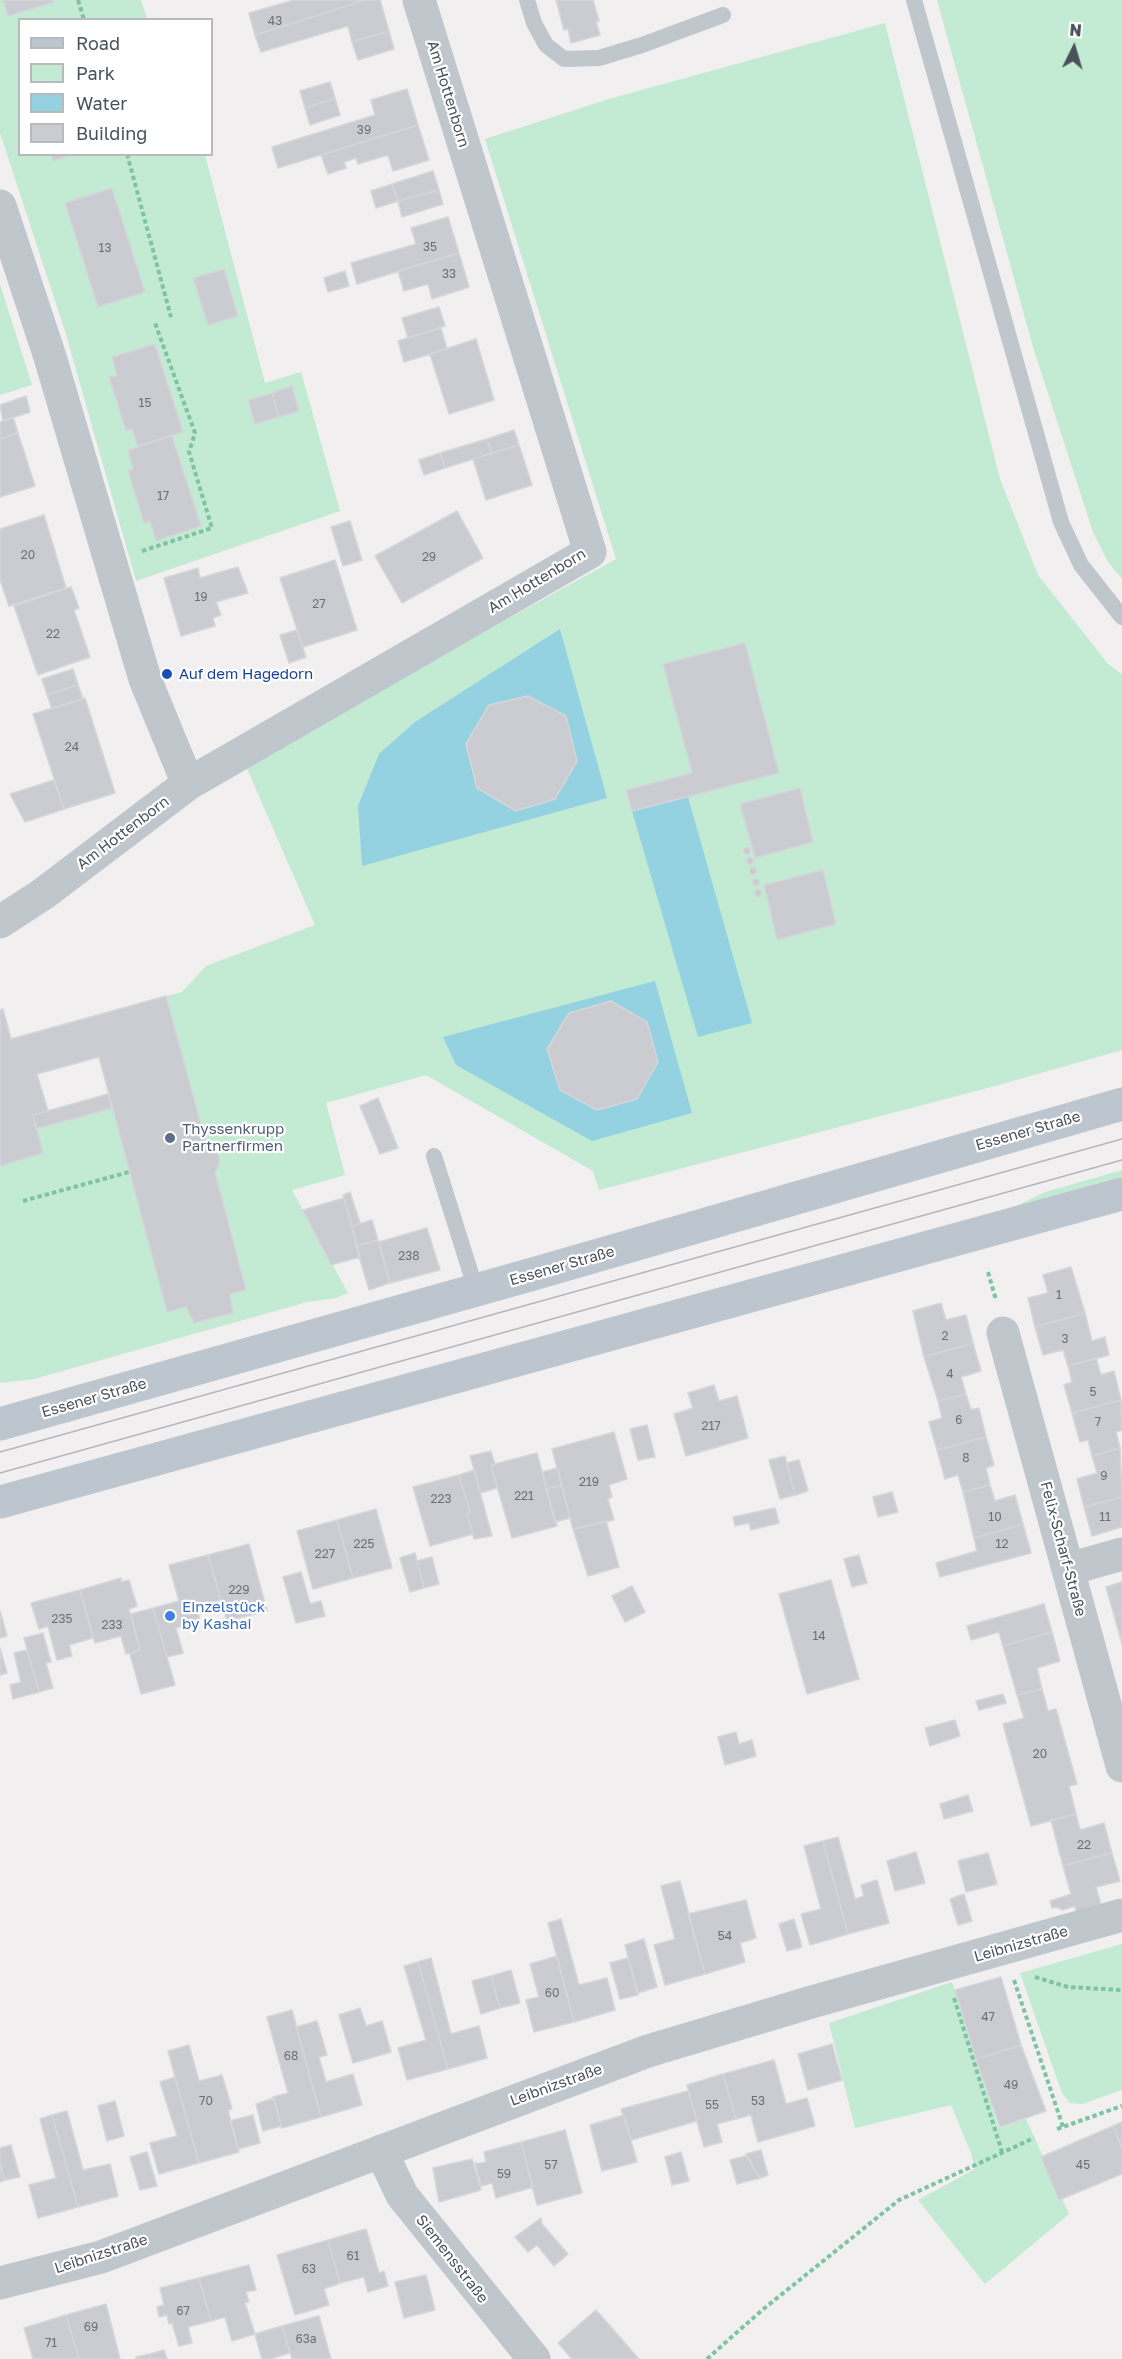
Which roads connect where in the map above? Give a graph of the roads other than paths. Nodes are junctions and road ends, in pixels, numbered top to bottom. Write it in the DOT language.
graph roads {
  1 [pos="419,0"];
  2 [pos="528,0"];
  3 [pos="914,0"];
  4 [pos="723,15"];
  5 [pos="0,206"];
  6 [pos="1122,617"];
  7 [pos="188,784"];
  8 [pos="0,922"];
  9 [pos="1122,1104"];
  10 [pos="434,1156"];
  11 [pos="1122,1194"];
  12 [pos="476,1290"];
  13 [pos="1003,1333"];
  14 [pos="0,1424"];
  15 [pos="0,1502"];
  16 [pos="1122,1554"];
  17 [pos="1069,1569"];
  18 [pos="1122,1766"];
  19 [pos="1122,1915"];
  20 [pos="381,2151"];
  21 [pos="0,2283"];
  22 [pos="534,2359"];
  1 -- 7 [label="street, Am Hottenborn"];
  2 -- 4 [label="lane"];
  3 -- 6 [label="lane"];
  5 -- 7 [label="street"];
  7 -- 8 [label="street, Am Hottenborn"];
  9 -- 12 [label="main road, Essener Straße"];
  10 -- 12 [label="lane"];
  11 -- 15 [label="main road"];
  12 -- 14 [label="main road, Essener Straße"];
  13 -- 17 [label="street, Felix-Scharf-Straße"];
  16 -- 17 [label="street"];
  17 -- 18 [label="street, Felix-Scharf-Straße"];
  19 -- 20 [label="street, Leibnizstraße"];
  20 -- 21 [label="street, Leibnizstraße"];
  20 -- 22 [label="street, Siemensstraße"];
}
